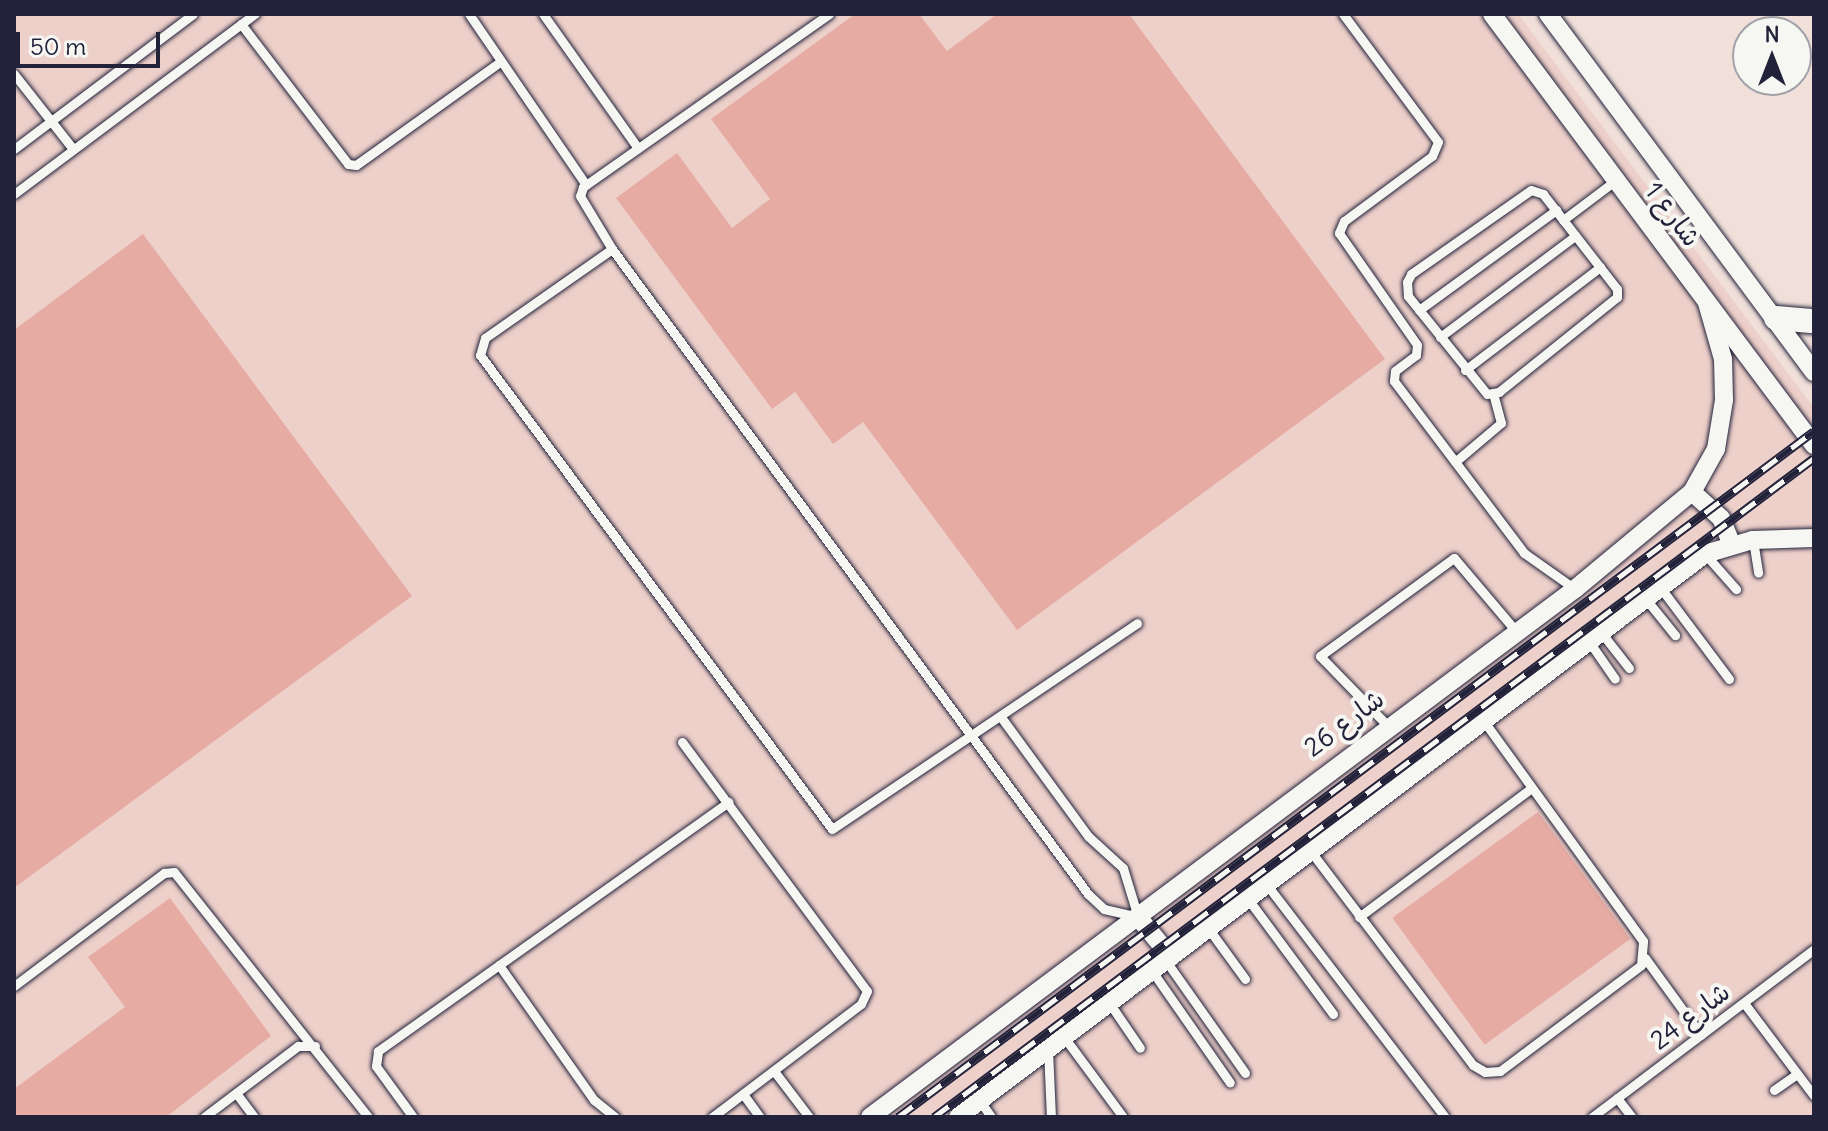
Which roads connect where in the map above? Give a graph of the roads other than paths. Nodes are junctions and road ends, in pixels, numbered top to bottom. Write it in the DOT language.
graph roads {
  1 [pos="193,14"];
  2 [pos="255,14"];
  3 [pos="469,14"];
  4 [pos="543,14"];
  5 [pos="829,14"];
  6 [pos="1343,14"];
  7 [pos="1492,14"];
  8 [pos="1548,14"];
  9 [pos="241,24"];
  10 [pos="501,61"];
  11 [pos="14,74"];
  12 [pos="51,121"];
  13 [pos="638,148"];
  14 [pos="14,149"];
  15 [pos="73,149"];
  16 [pos="1616,180"];
  17 [pos="586,185"];
  18 [pos="14,194"];
  19 [pos="1556,210"];
  20 [pos="1563,220"];
  21 [pos="1575,236"];
  22 [pos="612,249"];
  23 [pos="1600,267"];
  24 [pos="1707,303"];
  25 [pos="1419,310"];
  26 [pos="1776,318"];
  27 [pos="1814,321"];
  28 [pos="1440,337"];
  29 [pos="1465,370"];
  30 [pos="1814,372"];
  31 [pos="1493,394"];
  32 [pos="1814,445"];
  33 [pos="1456,461"];
  34 [pos="1692,492"];
  35 [pos="1814,538"];
  36 [pos="1753,540"];
  37 [pos="1731,543"];
  38 [pos="1705,554"];
  39 [pos="1758,573"];
  40 [pos="1660,587"];
  41 [pos="1575,589"];
  42 [pos="1736,589"];
  43 [pos="1645,598"];
  44 [pos="1137,623"];
  45 [pos="1516,631"];
  46 [pos="1594,635"];
  47 [pos="1675,635"];
  48 [pos="1629,668"];
  49 [pos="1615,679"];
  50 [pos="1729,679"];
  51 [pos="1001,717"];
  52 [pos="1483,720"];
  53 [pos="1387,725"];
  54 [pos="971,738"];
  55 [pos="682,742"];
  56 [pos="1530,789"];
  57 [pos="728,802"];
  58 [pos="1312,853"];
  59 [pos="1267,885"];
  60 [pos="1248,899"];
  61 [pos="1138,917"];
  62 [pos="1359,917"];
  63 [pos="1208,928"];
  64 [pos="1814,949"];
  65 [pos="1645,958"];
  66 [pos="1163,963"];
  67 [pos="499,965"];
  68 [pos="1245,979"];
  69 [pos="14,986"];
  70 [pos="1744,1003"];
  71 [pos="1110,1004"];
  72 [pos="1333,1014"];
  73 [pos="1701,1035"];
  74 [pos="1064,1037"];
  75 [pos="315,1046"];
  76 [pos="1140,1048"];
  77 [pos="1048,1049"];
  78 [pos="774,1071"];
  79 [pos="1245,1073"];
  80 [pos="1797,1074"];
  81 [pos="1230,1083"];
  82 [pos="1774,1090"];
  83 [pos="236,1093"];
  84 [pos="743,1094"];
  85 [pos="1814,1096"];
  86 [pos="1617,1098"];
  87 [pos="980,1101"];
  88 [pos="1599,1115"];
  89 [pos="204,1117"];
  90 [pos="254,1117"];
  91 [pos="368,1117"];
  92 [pos="413,1117"];
  93 [pos="615,1117"];
  94 [pos="712,1117"];
  95 [pos="760,1117"];
  96 [pos="809,1117"];
  97 [pos="870,1117"];
  98 [pos="958,1117"];
  99 [pos="991,1117"];
  100 [pos="1051,1117"];
  101 [pos="1123,1117"];
  102 [pos="1445,1117"];
  103 [pos="1632,1117"];
  1 -- 12 [label="lane"];
  2 -- 9 [label="lane"];
  3 -- 10 [label="lane"];
  4 -- 13 [label="lane"];
  5 -- 13 [label="lane"];
  6 -- 33 [label="lane"];
  7 -- 16 [label="street, شارع 1"];
  8 -- 26 [label="street, شارع 1"];
  9 -- 10 [label="lane"];
  9 -- 15 [label="lane"];
  10 -- 17 [label="lane"];
  11 -- 12 [label="lane"];
  12 -- 14 [label="lane"];
  12 -- 15 [label="lane"];
  13 -- 17 [label="lane"];
  15 -- 18 [label="lane"];
  16 -- 20 [label="lane"];
  16 -- 24 [label="street, شارع 1"];
  17 -- 22 [label="lane"];
  19 -- 20 [label="lane"];
  19 -- 25 [label="lane"];
  19 -- 25 [label="lane"];
  20 -- 21 [label="lane"];
  21 -- 23 [label="lane"];
  21 -- 28 [label="lane"];
  22 -- 54 [label="lane"];
  22 -- 54 [label="lane"];
  23 -- 29 [label="lane"];
  23 -- 31 [label="lane"];
  24 -- 32 [label="street, شارع 1"];
  24 -- 34 [label="street, شارع 26"];
  25 -- 28 [label="lane"];
  26 -- 27 [label="main road"];
  26 -- 30 [label="street, شارع 1"];
  28 -- 29 [label="lane"];
  29 -- 31 [label="lane"];
  31 -- 33 [label="lane"];
  33 -- 41 [label="lane"];
  34 -- 37 [label="street"];
  34 -- 41 [label="street, شارع 26"];
  35 -- 36 [label="street"];
  36 -- 37 [label="street"];
  36 -- 39 [label="lane"];
  37 -- 38 [label="street"];
  38 -- 40 [label="street"];
  38 -- 42 [label="lane"];
  40 -- 43 [label="street"];
  40 -- 50 [label="lane"];
  41 -- 45 [label="street, شارع 26"];
  43 -- 46 [label="street"];
  43 -- 47 [label="lane"];
  44 -- 51 [label="lane"];
  45 -- 53 [label="street, شارع 26"];
  45 -- 53 [label="lane"];
  46 -- 48 [label="lane"];
  46 -- 49 [label="lane"];
  46 -- 52 [label="street"];
  51 -- 54 [label="lane"];
  51 -- 61 [label="lane"];
  52 -- 56 [label="lane"];
  52 -- 58 [label="street"];
  53 -- 61 [label="street, شارع 26"];
  54 -- 61 [label="lane"];
  55 -- 57 [label="lane"];
  56 -- 62 [label="lane"];
  56 -- 65 [label="lane"];
  57 -- 67 [label="lane"];
  57 -- 78 [label="lane"];
  58 -- 59 [label="street"];
  58 -- 62 [label="lane"];
  59 -- 60 [label="street"];
  59 -- 102 [label="lane"];
  60 -- 63 [label="street"];
  60 -- 72 [label="lane"];
  61 -- 66 [label="street"];
  61 -- 97 [label="street, شارع 26"];
  62 -- 65 [label="lane"];
  63 -- 66 [label="street"];
  63 -- 68 [label="lane"];
  64 -- 70 [label="lane, شارع 24"];
  65 -- 73 [label="lane"];
  66 -- 71 [label="street"];
  66 -- 79 [label="lane"];
  66 -- 81 [label="lane"];
  67 -- 92 [label="lane"];
  67 -- 93 [label="lane"];
  69 -- 75 [label="lane"];
  70 -- 73 [label="lane, شارع 24"];
  70 -- 80 [label="lane"];
  71 -- 74 [label="street"];
  71 -- 76 [label="lane"];
  73 -- 86 [label="lane, شارع 24"];
  74 -- 77 [label="street"];
  74 -- 101 [label="lane"];
  75 -- 83 [label="lane"];
  75 -- 91 [label="lane"];
  77 -- 87 [label="street"];
  77 -- 100 [label="lane"];
  78 -- 84 [label="lane"];
  78 -- 96 [label="lane"];
  80 -- 82 [label="lane"];
  80 -- 85 [label="lane"];
  83 -- 89 [label="lane"];
  83 -- 90 [label="lane"];
  84 -- 94 [label="lane"];
  84 -- 95 [label="lane"];
  86 -- 88 [label="lane, شارع 24"];
  86 -- 103 [label="lane"];
  87 -- 98 [label="street"];
  87 -- 99 [label="lane"];
}
